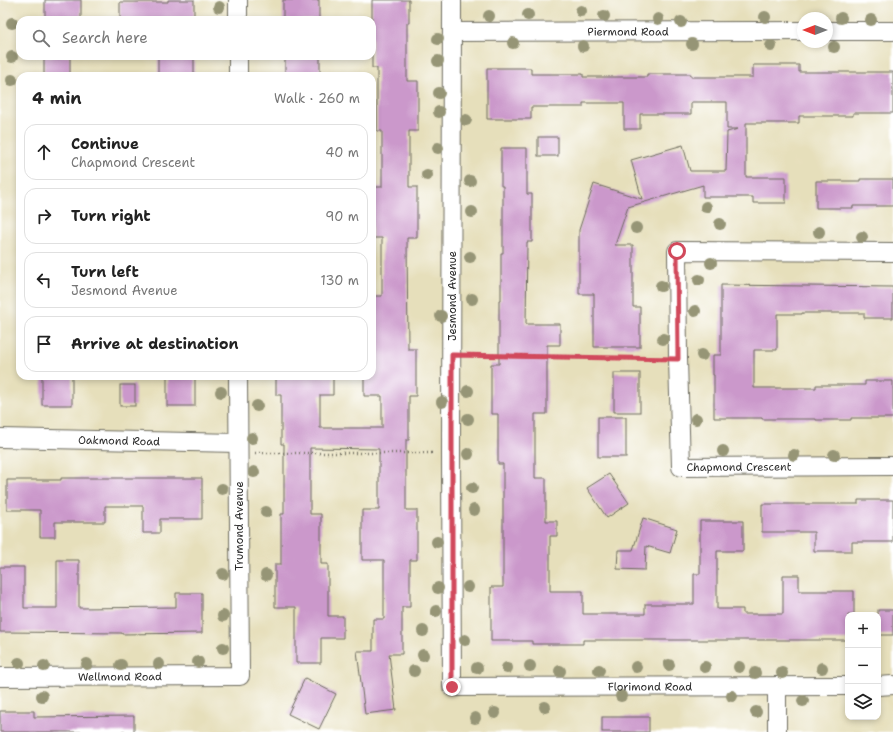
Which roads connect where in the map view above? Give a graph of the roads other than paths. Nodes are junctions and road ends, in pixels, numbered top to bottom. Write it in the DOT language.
graph roads {
  1 [pos="238,0"];
  2 [pos="452,0"];
  3 [pos="238,16"];
  4 [pos="797,31"];
  5 [pos="833,31"];
  6 [pos="893,31"];
  7 [pos="452,32"];
  8 [pos="238,60"];
  9 [pos="238,72"];
  10 [pos="893,252"];
  11 [pos="238,380"];
  12 [pos="0,438"];
  13 [pos="238,448"];
  14 [pos="893,466"];
  15 [pos="240,676"];
  16 [pos="0,677"];
  17 [pos="777,686"];
  18 [pos="845,686"];
  19 [pos="881,686"];
  20 [pos="893,686"];
  21 [pos="452,687"];
  22 [pos="777,732"];
  1 -- 3 [label="street"];
  2 -- 7 [label="street, Jesmond Avenue"];
  4 -- 7 [label="street, Piermond Road"];
  5 -- 6 [label="street"];
  7 -- 21 [label="street, Jesmond Avenue"];
  8 -- 9 [label="street"];
  10 -- 14 [label="street, Chapmond Crescent"];
  11 -- 13 [label="street, Trumond Avenue"];
  12 -- 13 [label="street, Oakmond Road"];
  13 -- 15 [label="street, Trumond Avenue"];
  15 -- 16 [label="street, Wellmond Road"];
  17 -- 18 [label="street, Florimond Road"];
  17 -- 21 [label="street, Florimond Road"];
  17 -- 22 [label="street"];
  19 -- 20 [label="street"];
}
